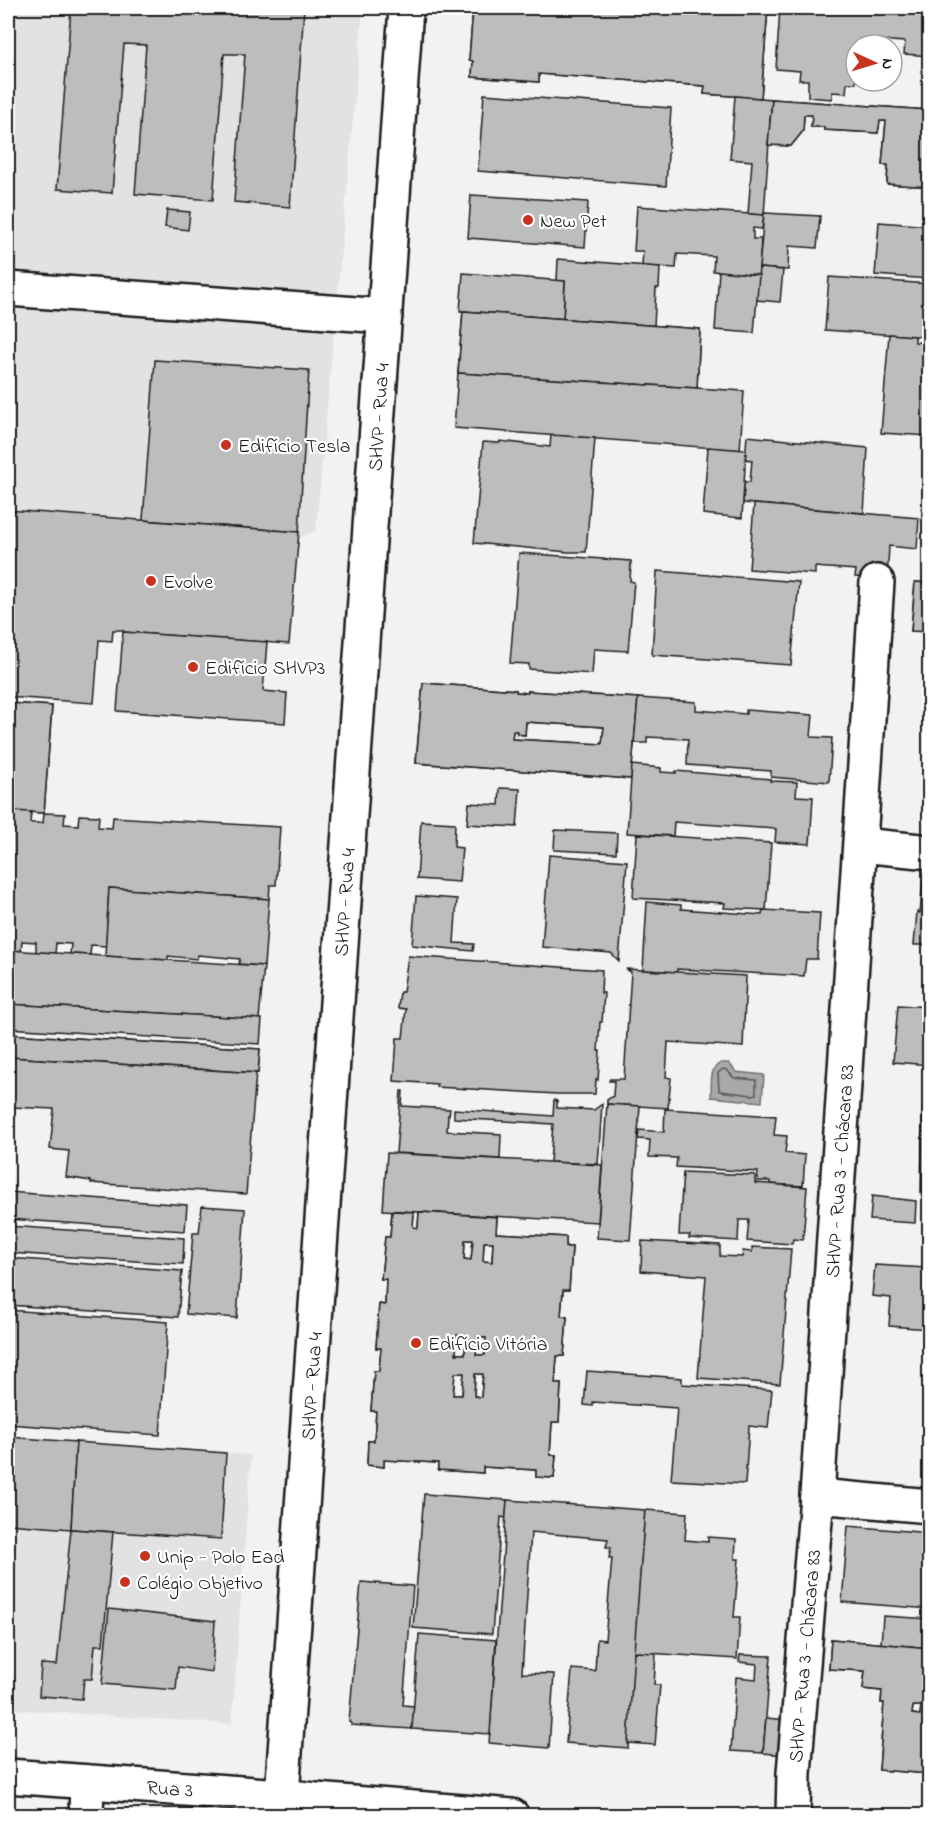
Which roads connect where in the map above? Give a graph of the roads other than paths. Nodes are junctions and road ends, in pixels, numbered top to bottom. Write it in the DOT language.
graph roads {
  1 [pos="406,8"];
  2 [pos="8,289"];
  3 [pos="385,316"];
  4 [pos="877,582"];
  5 [pos="861,845"];
  6 [pos="930,852"];
  7 [pos="817,1496"];
  8 [pos="930,1506"];
  9 [pos="8,1776"];
  10 [pos="87,1782"];
  11 [pos="282,1796"];
  12 [pos="86,1815"];
  13 [pos="512,1815"];
  14 [pos="793,1815"];
  1 -- 3 [label="street, SHVP - Rua 4"];
  2 -- 3 [label="street"];
  3 -- 11 [label="street, SHVP - Rua 4"];
  4 -- 5 [label="street, SHVP - Rua 3 - Chácara 83"];
  5 -- 6 [label="street"];
  5 -- 7 [label="street, SHVP - Rua 3 - Chácara 83"];
  7 -- 8 [label="street"];
  7 -- 14 [label="street, SHVP - Rua 3 - Chácara 83"];
  9 -- 10 [label="street, Rua 3"];
  10 -- 11 [label="street, Rua 3"];
  10 -- 12 [label="street"];
  11 -- 13 [label="street, Rua 3"];
}
